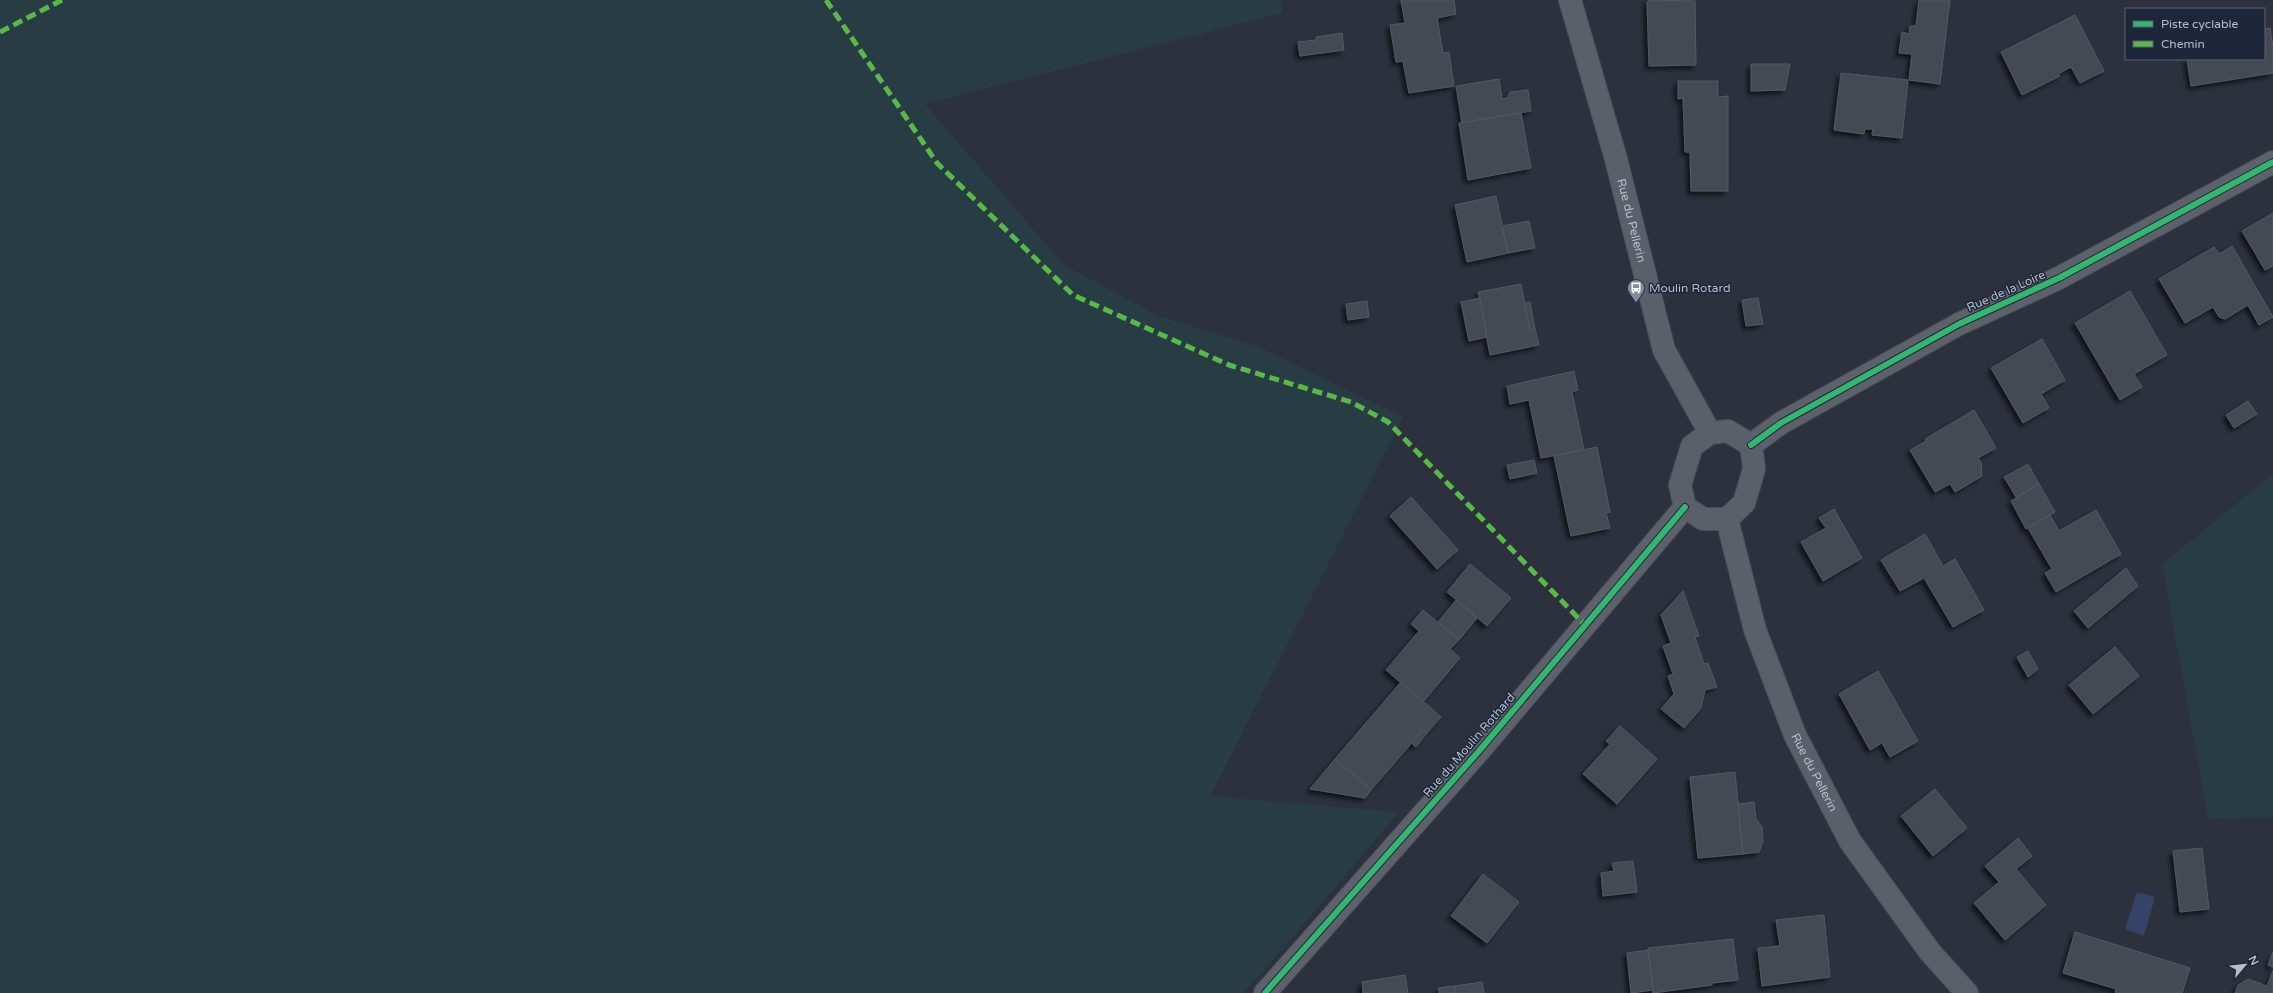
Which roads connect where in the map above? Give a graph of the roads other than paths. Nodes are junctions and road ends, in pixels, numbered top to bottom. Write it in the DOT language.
graph roads {
  1 [pos="1570,0"];
  2 [pos="2273,162"];
  3 [pos="1710,433"];
  4 [pos="1751,445"];
  5 [pos="1686,507"];
  6 [pos="1727,519"];
  7 [pos="1264,993"];
  8 [pos="1967,993"];
  1 -- 3 [label="main road, Rue du Pellerin"];
  2 -- 4 [label="street, Rue de la Loire"];
  3 -- 4 [label="main road"];
  3 -- 5 [label="main road"];
  4 -- 6 [label="main road"];
  5 -- 6 [label="main road"];
  5 -- 7 [label="street, Rue du Moulin Rothard"];
  6 -- 8 [label="main road, Rue du Pellerin"];
}
